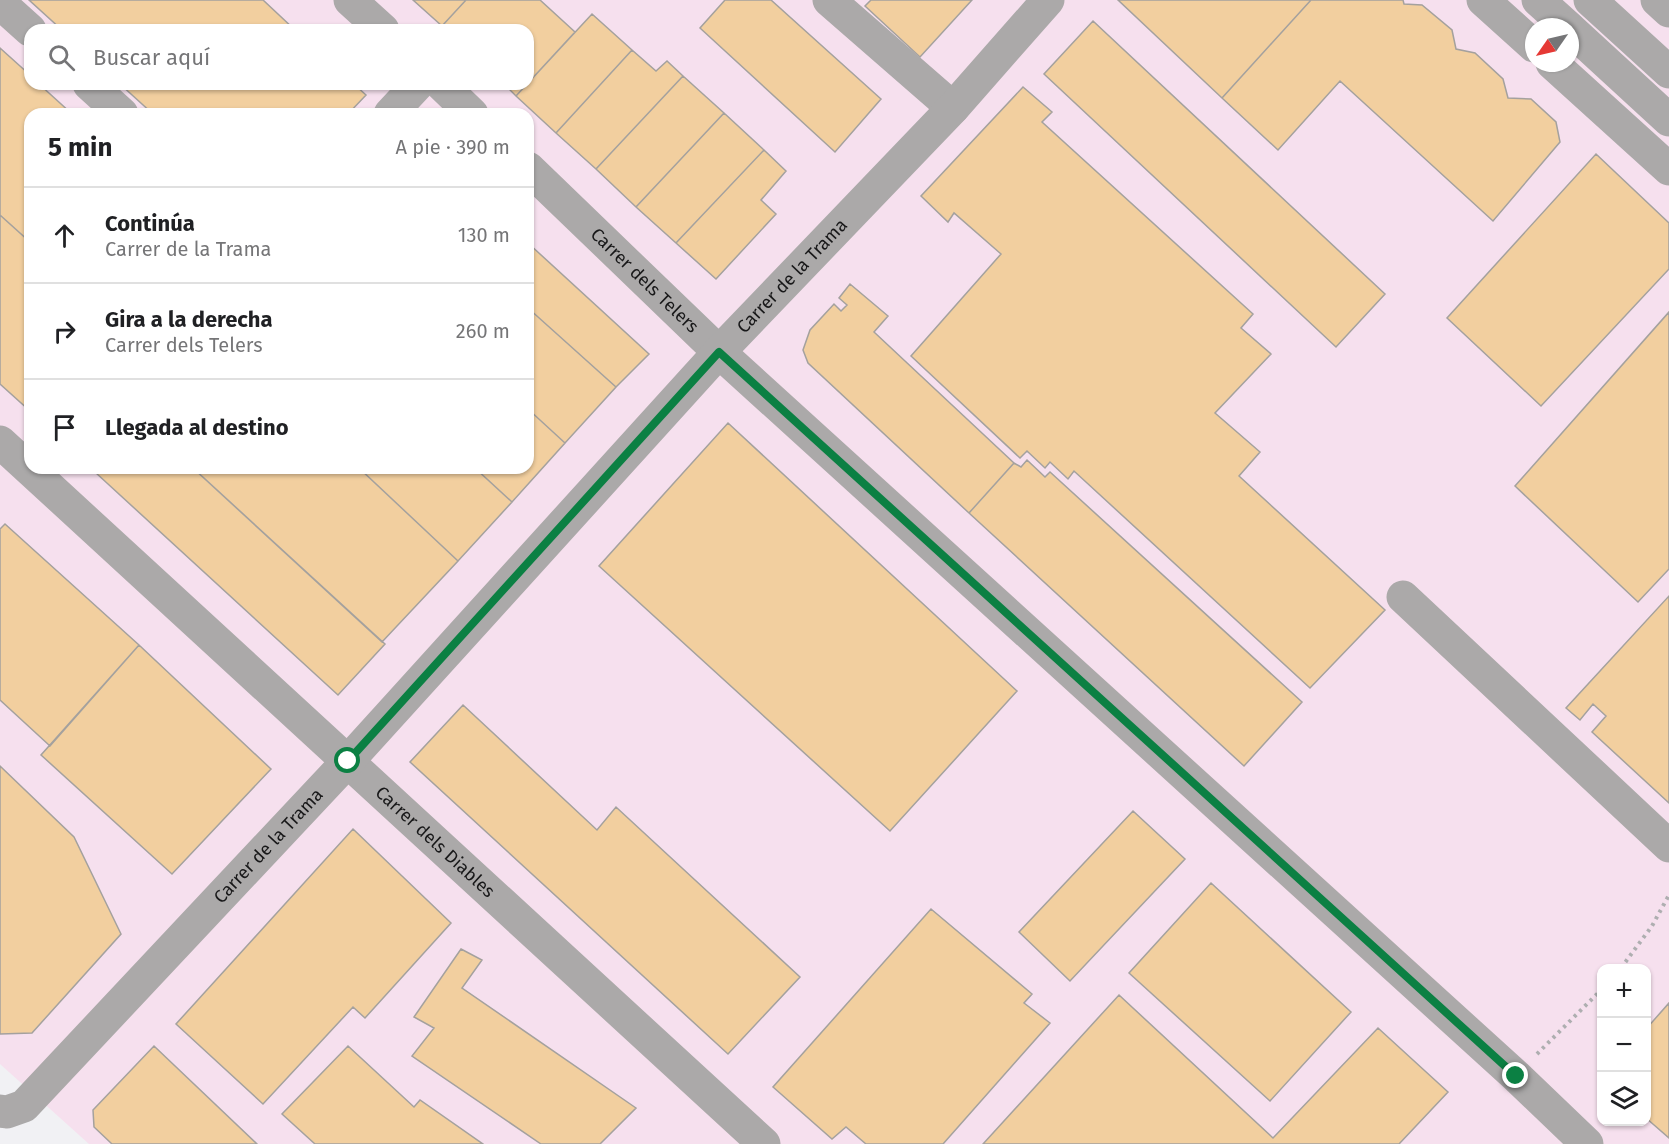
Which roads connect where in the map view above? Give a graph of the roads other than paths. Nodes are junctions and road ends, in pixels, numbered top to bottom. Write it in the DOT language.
graph roads {
  1 [pos="350,0"];
  2 [pos="829,0"];
  3 [pos="1048,0"];
  4 [pos="1483,0"];
  5 [pos="1538,0"];
  6 [pos="1590,0"];
  7 [pos="1657,0"];
  8 [pos="0,3"];
  9 [pos="1669,11"];
  10 [pos="1558,18"];
  11 [pos="376,24"];
  12 [pos="24,25"];
  13 [pos="1579,37"];
  14 [pos="1525,38"];
  15 [pos="1562,72"];
  16 [pos="1669,72"];
  17 [pos="96,90"];
  18 [pos="412,90"];
  19 [pos="447,90"];
  20 [pos="115,108"];
  21 [pos="396,108"];
  22 [pos="466,108"];
  23 [pos="953,108"];
  24 [pos="1669,120"];
  25 [pos="1669,169"];
  26 [pos="534,174"];
  27 [pos="719,352"];
  28 [pos="0,442"];
  29 [pos="24,457"];
  30 [pos="55,477"];
  31 [pos="1403,597"];
  32 [pos="348,761"];
  33 [pos="1669,846"];
  34 [pos="12,1109"];
  35 [pos="764,1144"];
  36 [pos="1587,1144"];
  1 -- 11 [label="street"];
  2 -- 23 [label="street"];
  3 -- 23 [label="street, Carrer de la Trama"];
  4 -- 14 [label="street"];
  5 -- 10 [label="street"];
  6 -- 16 [label="street"];
  7 -- 9 [label="street"];
  8 -- 12 [label="street"];
  13 -- 24 [label="street"];
  15 -- 25 [label="street"];
  17 -- 20 [label="street"];
  18 -- 21 [label="street"];
  19 -- 22 [label="street"];
  23 -- 27 [label="street, Carrer de la Trama"];
  26 -- 27 [label="street, Carrer dels Telers"];
  27 -- 32 [label="street, Carrer de la Trama"];
  27 -- 36 [label="street, Carrer dels Telers"];
  28 -- 29 [label="street, Carrer dels Diables"];
  30 -- 32 [label="street, Carrer dels Diables"];
  31 -- 33 [label="street"];
  32 -- 34 [label="street, Carrer de la Trama"];
  32 -- 35 [label="street, Carrer dels Diables"];
}
